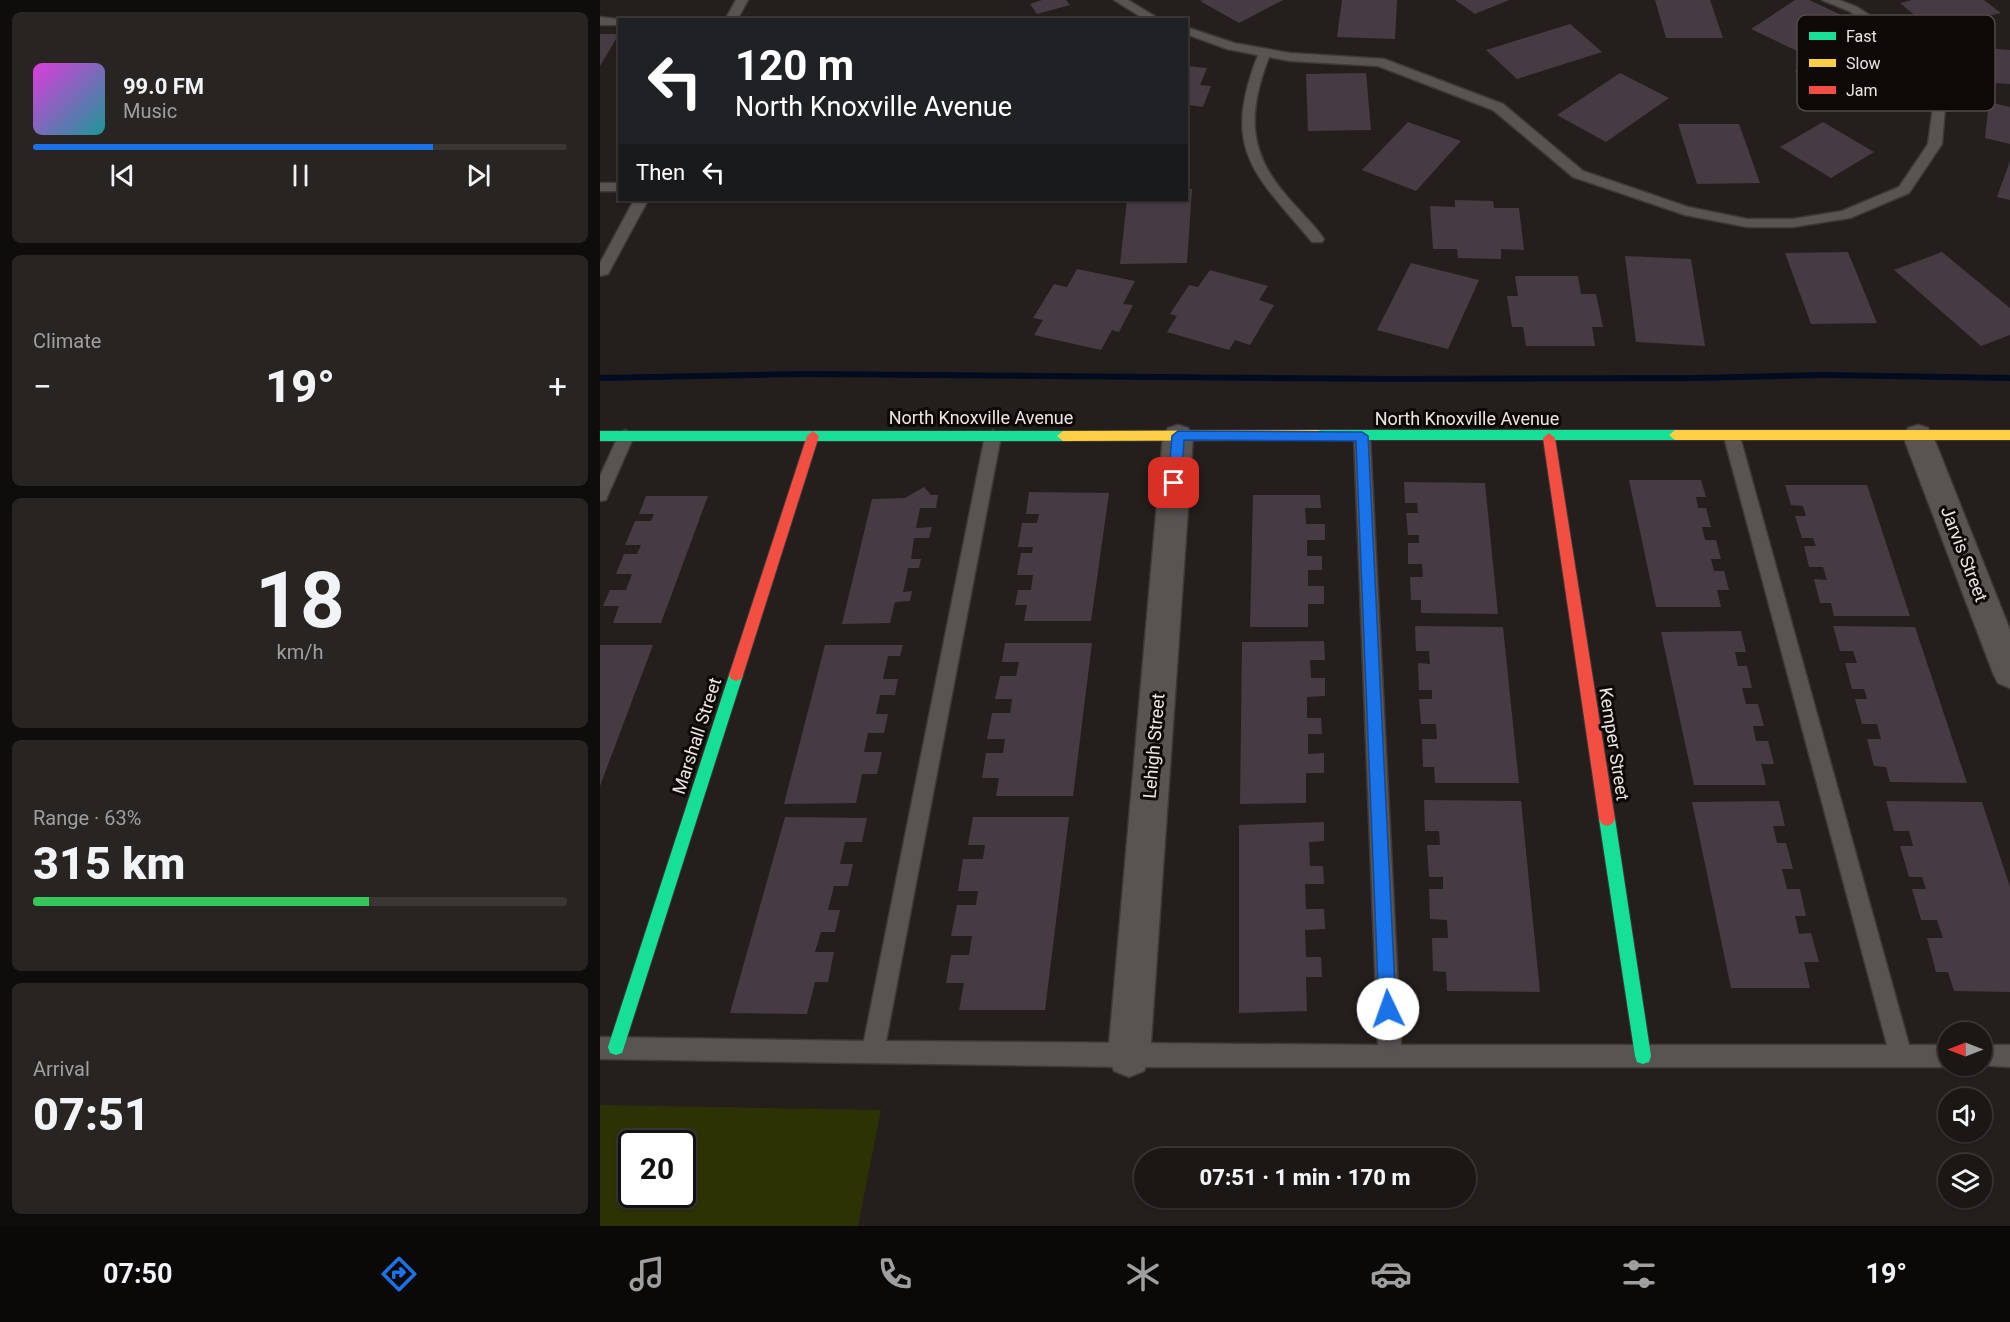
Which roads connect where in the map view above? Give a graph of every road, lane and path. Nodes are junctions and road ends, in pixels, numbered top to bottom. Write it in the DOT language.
graph roads {
  1 [pos="742,0"];
  2 [pos="1120,0"];
  3 [pos="1828,0"];
  4 [pos="1862,15"];
  5 [pos="732,18"];
  6 [pos="1152,18"];
  7 [pos="600,21"];
  8 [pos="618,21"];
  9 [pos="1188,31"];
  10 [pos="1264,52"];
  11 [pos="1939,111"];
  12 [pos="600,187"];
  13 [pos="618,187"];
  14 [pos="640,201"];
  15 [pos="1317,239"];
  16 [pos="600,271"];
  17 [pos="2010,435"];
  18 [pos="600,436"];
  19 [pos="626,436"];
  20 [pos="813,436"];
  21 [pos="993,436"];
  22 [pos="1178,436"];
  23 [pos="1362,436"];
  24 [pos="1732,436"];
  25 [pos="1918,436"];
  26 [pos="1549,438"];
  27 [pos="600,495"];
  28 [pos="2010,673"];
  29 [pos="608,1048"];
  30 [pos="873,1052"];
  31 [pos="1129,1056"];
  32 [pos="1390,1056"];
  33 [pos="1643,1056"];
  34 [pos="1901,1056"];
  35 [pos="1938,1056"];
  36 [pos="1992,1056"];
  37 [pos="2010,1056"];
  1 -- 5 [label="lane"];
  2 -- 6 [label="lane"];
  3 -- 4 [label="lane"];
  7 -- 8 [label="lane"];
  9 -- 10 [label="lane"];
  10 -- 11 [label="lane"];
  10 -- 15 [label="lane"];
  12 -- 13 [label="lane"];
  14 -- 16 [label="lane"];
  17 -- 25 [label="street, North Knoxville Avenue"];
  18 -- 19 [label="street, North Knoxville Avenue"];
  19 -- 20 [label="street, North Knoxville Avenue"];
  19 -- 27 [label="lane"];
  20 -- 21 [label="street, North Knoxville Avenue"];
  20 -- 29 [label="street, Marshall Street"];
  21 -- 22 [label="street, North Knoxville Avenue"];
  21 -- 30 [label="lane"];
  22 -- 23 [label="street, North Knoxville Avenue"];
  22 -- 31 [label="street, Lehigh Street"];
  23 -- 26 [label="street, North Knoxville Avenue"];
  23 -- 32 [label="lane"];
  24 -- 25 [label="street, North Knoxville Avenue"];
  24 -- 26 [label="street, North Knoxville Avenue"];
  24 -- 34 [label="lane"];
  25 -- 28 [label="street, Jarvis Street"];
  26 -- 33 [label="street, Kemper Street"];
  29 -- 30 [label="lane"];
  30 -- 31 [label="lane"];
  31 -- 32 [label="lane"];
  32 -- 33 [label="lane"];
  33 -- 34 [label="lane"];
  34 -- 35 [label="lane"];
  36 -- 37 [label="lane"];
}
